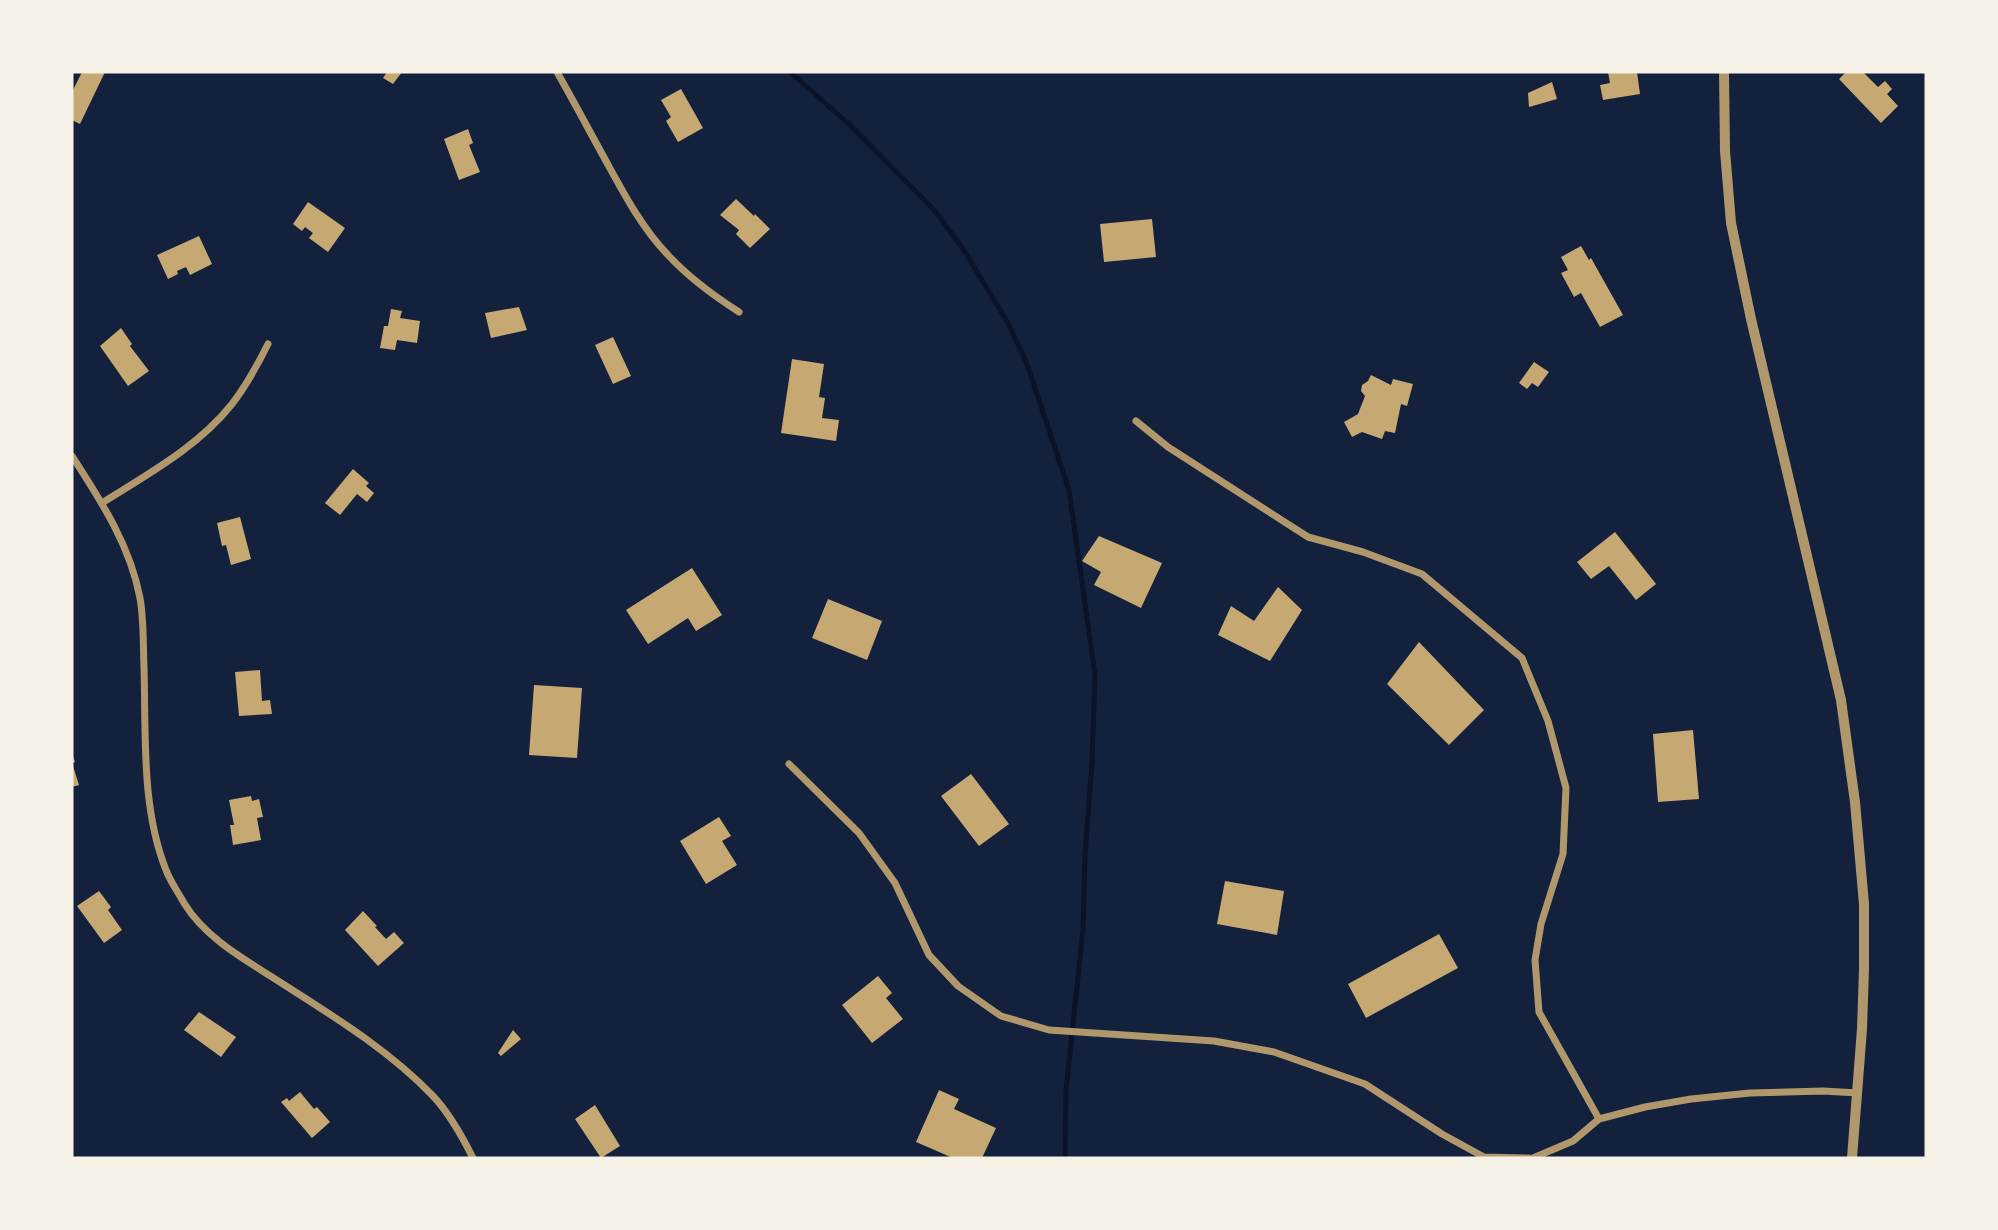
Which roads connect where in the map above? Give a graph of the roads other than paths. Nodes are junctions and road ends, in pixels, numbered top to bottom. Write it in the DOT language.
graph roads {
  1 [pos="557,72"];
  2 [pos="1724,72"];
  3 [pos="740,312"];
  4 [pos="268,344"];
  5 [pos="1136,421"];
  6 [pos="72,456"];
  7 [pos="102,503"];
  8 [pos="789,764"];
  9 [pos="1858,1093"];
  10 [pos="1599,1119"];
  11 [pos="473,1158"];
  12 [pos="1531,1158"];
  13 [pos="1852,1158"];
  1 -- 3 [label="street"];
  2 -- 9 [label="street"];
  4 -- 7 [label="street"];
  5 -- 10 [label="street"];
  6 -- 7 [label="street"];
  7 -- 11 [label="street"];
  8 -- 12 [label="street"];
  9 -- 10 [label="street"];
  9 -- 13 [label="street"];
  10 -- 12 [label="street"];
}
